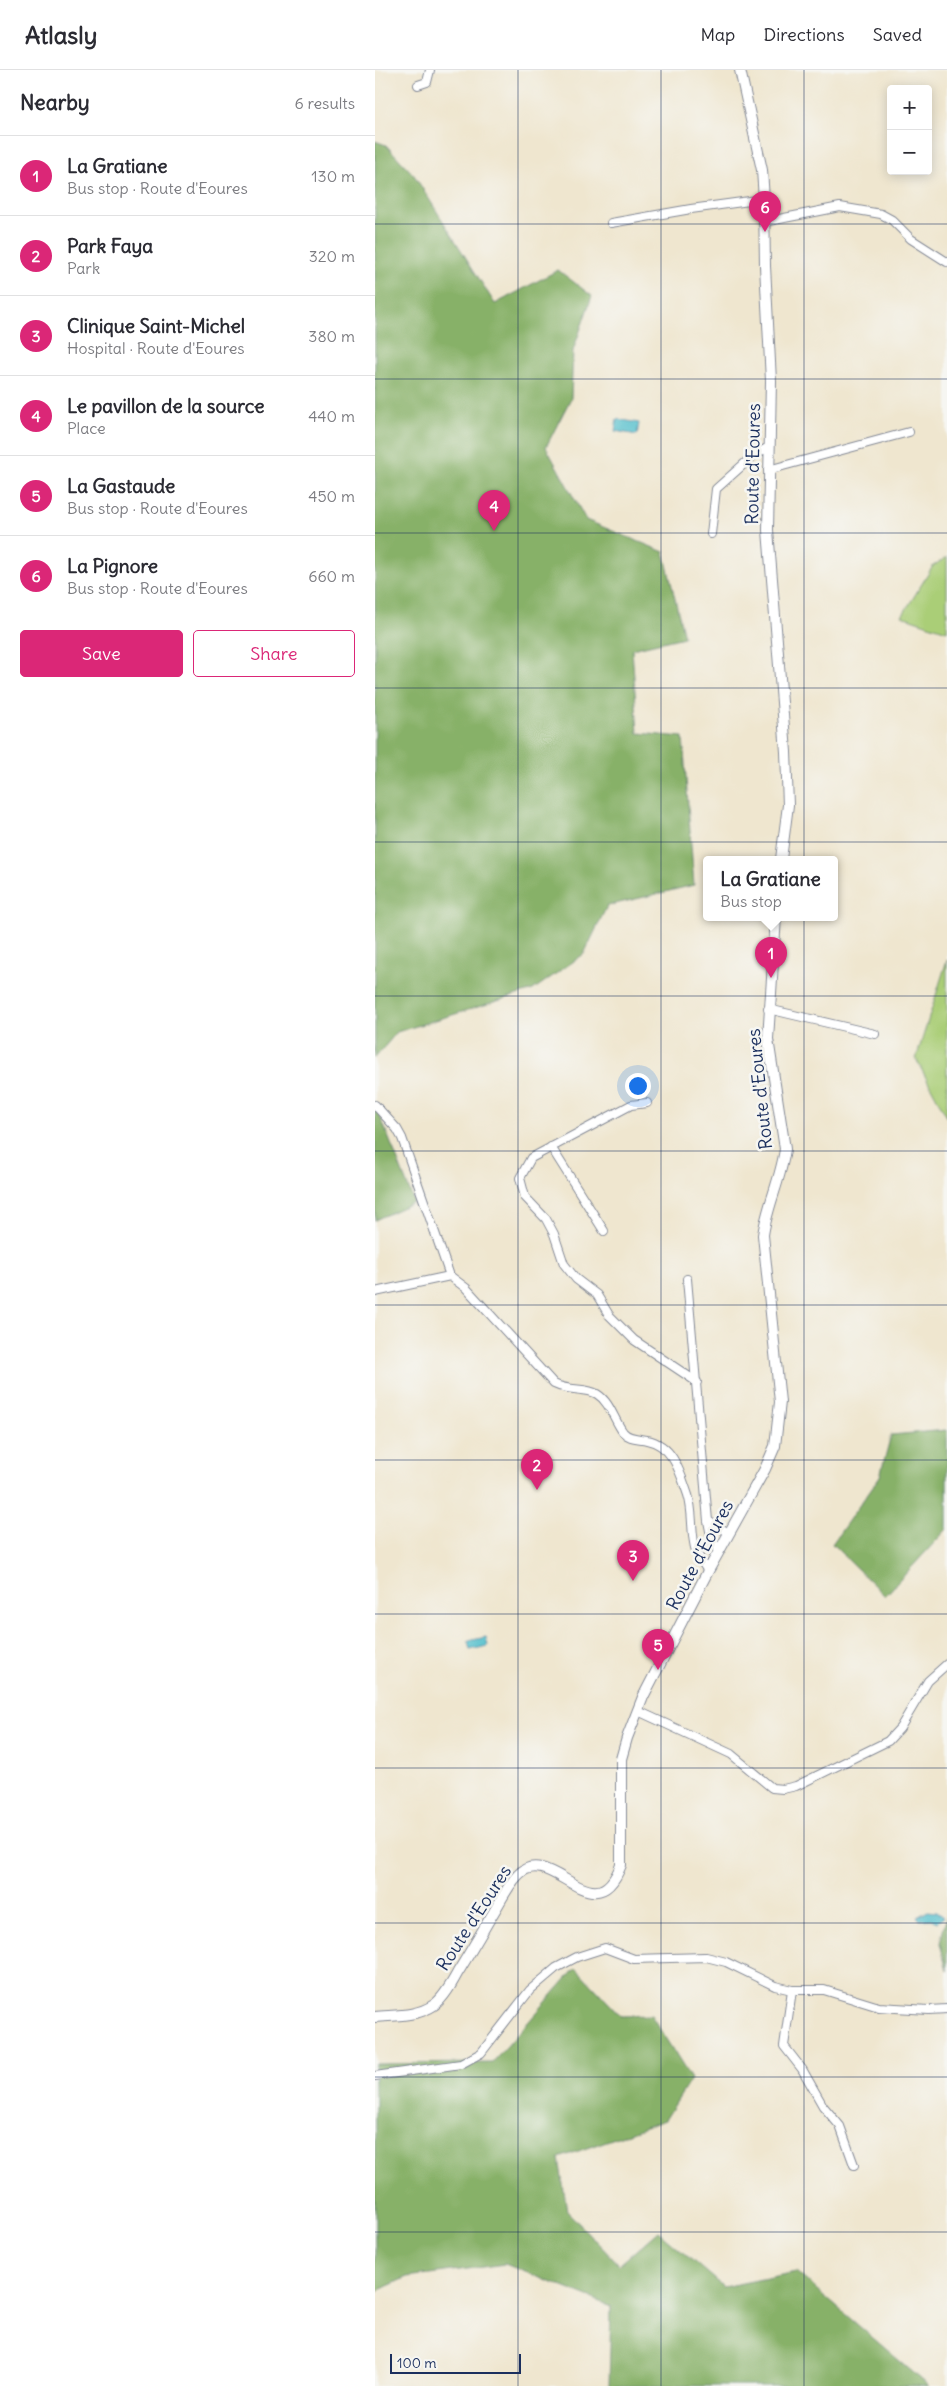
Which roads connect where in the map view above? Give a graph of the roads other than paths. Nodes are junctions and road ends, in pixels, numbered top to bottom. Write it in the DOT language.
graph roads {
  1 [pos="430,70"];
  2 [pos="740,70"];
  3 [pos="418,85"];
  4 [pos="764,199"];
  5 [pos="764,222"];
  6 [pos="611,223"];
  7 [pos="947,262"];
  8 [pos="909,432"];
  9 [pos="769,447"];
  10 [pos="768,470"];
  11 [pos="711,534"];
  12 [pos="781,856"];
  13 [pos="776,921"];
  14 [pos="769,1009"];
  15 [pos="875,1034"];
  16 [pos="647,1103"];
  17 [pos="375,1105"];
  18 [pos="551,1147"];
  19 [pos="604,1231"];
  20 [pos="450,1276"];
  21 [pos="687,1279"];
  22 [pos="375,1292"];
  23 [pos="697,1382"];
  24 [pos="708,1521"];
  25 [pos="729,1533"];
  26 [pos="720,1550"];
  27 [pos="708,1571"];
  28 [pos="947,1664"];
  29 [pos="638,1711"];
  30 [pos="792,1990"];
  31 [pos="947,2009"];
  32 [pos="375,2016"];
  33 [pos="375,2076"];
  34 [pos="854,2165"];
  1 -- 3 [label="street"];
  2 -- 4 [label="street, Route d'Eoures"];
  4 -- 5 [label="street, Route d'Eoures"];
  4 -- 6 [label="street"];
  5 -- 7 [label="street"];
  5 -- 9 [label="street, Route d'Eoures"];
  8 -- 10 [label="street"];
  9 -- 10 [label="street, Route d'Eoures"];
  9 -- 11 [label="street"];
  10 -- 12 [label="street, Route d'Eoures"];
  13 -- 14 [label="street, Route d'Eoures"];
  14 -- 15 [label="street"];
  14 -- 25 [label="street, Route d'Eoures"];
  16 -- 18 [label="street"];
  17 -- 20 [label="street"];
  18 -- 19 [label="street"];
  18 -- 23 [label="street"];
  20 -- 22 [label="street"];
  20 -- 27 [label="street"];
  21 -- 23 [label="street"];
  23 -- 24 [label="street"];
  24 -- 25 [label="street"];
  24 -- 26 [label="street"];
  25 -- 26 [label="street, Route d'Eoures"];
  26 -- 27 [label="street, Route d'Eoures"];
  27 -- 29 [label="street, Route d'Eoures"];
  28 -- 29 [label="street"];
  29 -- 32 [label="street, Route d'Eoures"];
  30 -- 31 [label="street"];
  30 -- 33 [label="street"];
  30 -- 34 [label="street"];
}
